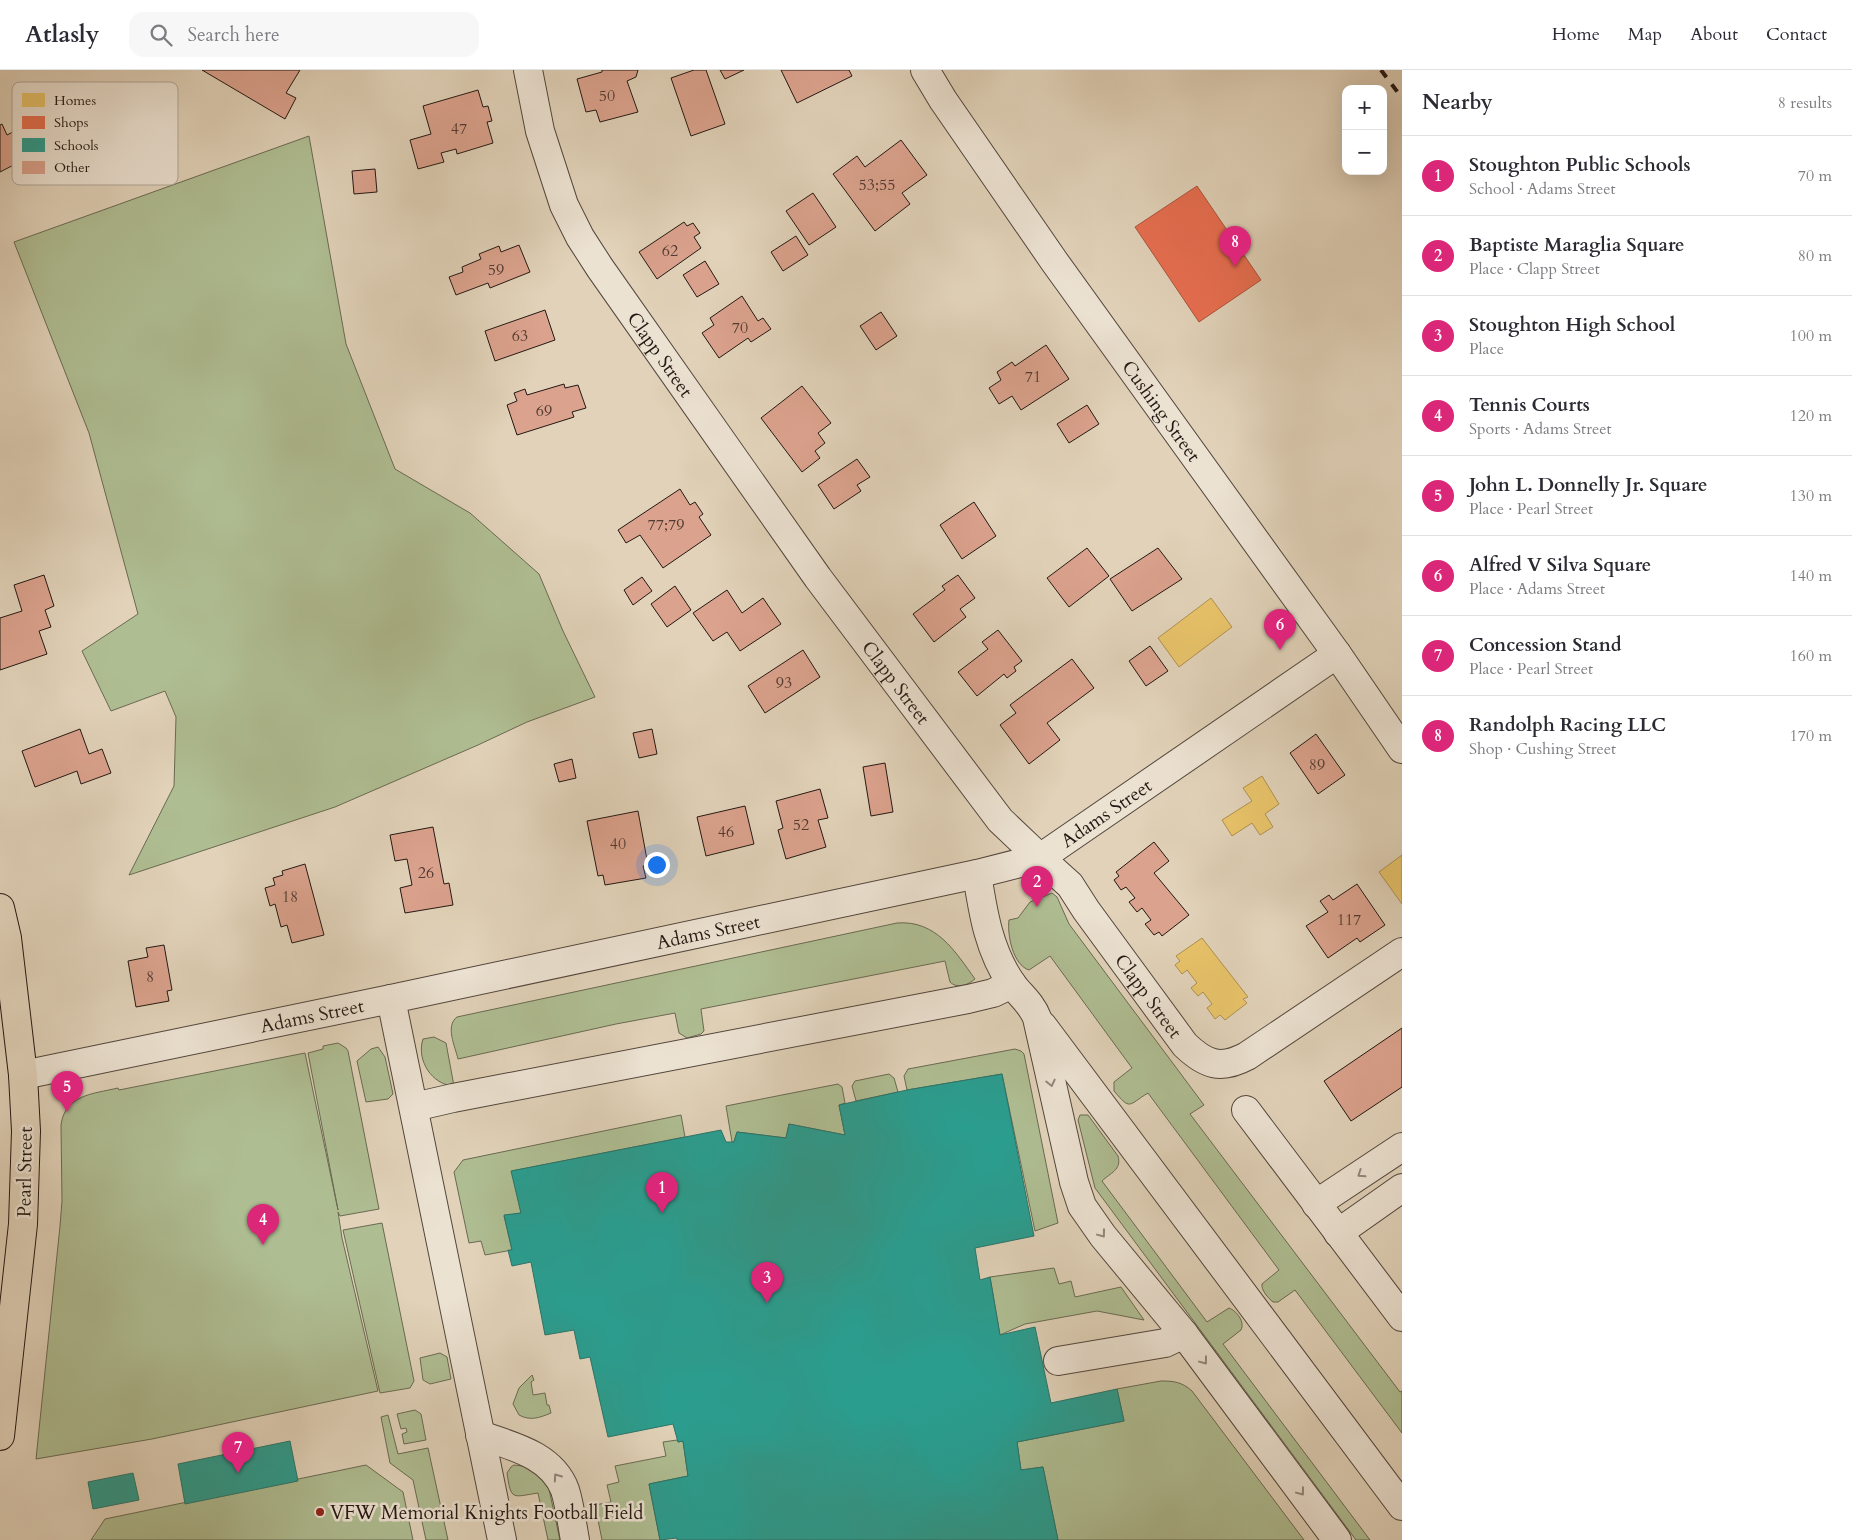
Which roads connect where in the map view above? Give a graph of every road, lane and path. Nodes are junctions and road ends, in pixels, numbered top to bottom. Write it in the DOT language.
graph roads {
  1 [pos="528,70"];
  2 [pos="926,70"];
  3 [pos="1338,654"];
  4 [pos="1402,749"];
  5 [pos="1040,858"];
  6 [pos="977,874"];
  7 [pos="0,908"];
  8 [pos="1402,952"];
  9 [pos="1012,984"];
  10 [pos="391,1000"];
  11 [pos="1037,1018"];
  12 [pos="23,1075"];
  13 [pos="414,1107"];
  14 [pos="1246,1110"];
  15 [pos="1402,1147"];
  16 [pos="1402,1188"];
  17 [pos="1316,1204"];
  18 [pos="1338,1233"];
  19 [pos="1402,1317"];
  20 [pos="1184,1334"];
  21 [pos="1058,1361"];
  22 [pos="480,1435"];
  23 [pos="0,1436"];
  24 [pos="1402,1506"];
  25 [pos="502,1540"];
  26 [pos="575,1540"];
  27 [pos="1337,1540"];
  1 -- 5 [label="street, Clapp Street"];
  2 -- 3 [label="street, Cushing Street"];
  3 -- 4 [label="street, Cushing Street"];
  3 -- 5 [label="street, Adams Street"];
  5 -- 6 [label="street, Adams Street"];
  5 -- 8 [label="street, Clapp Street"];
  6 -- 9 [label="street"];
  6 -- 10 [label="street, Adams Street"];
  7 -- 12 [label="main road, Pearl Street"];
  9 -- 11 [label="street"];
  9 -- 13 [label="street"];
  10 -- 12 [label="street, Adams Street"];
  10 -- 13 [label="street"];
  11 -- 20 [label="street, one-way"];
  11 -- 24 [label="street"];
  12 -- 23 [label="main road, Pearl Street"];
  13 -- 22 [label="street"];
  14 -- 17 [label="street"];
  15 -- 17 [label="street, one-way"];
  16 -- 18 [label="street"];
  17 -- 18 [label="street"];
  18 -- 19 [label="street"];
  20 -- 21 [label="street"];
  20 -- 27 [label="street, one-way"];
  22 -- 25 [label="street"];
  26 -- 22 [label="street, one-way"];
}
